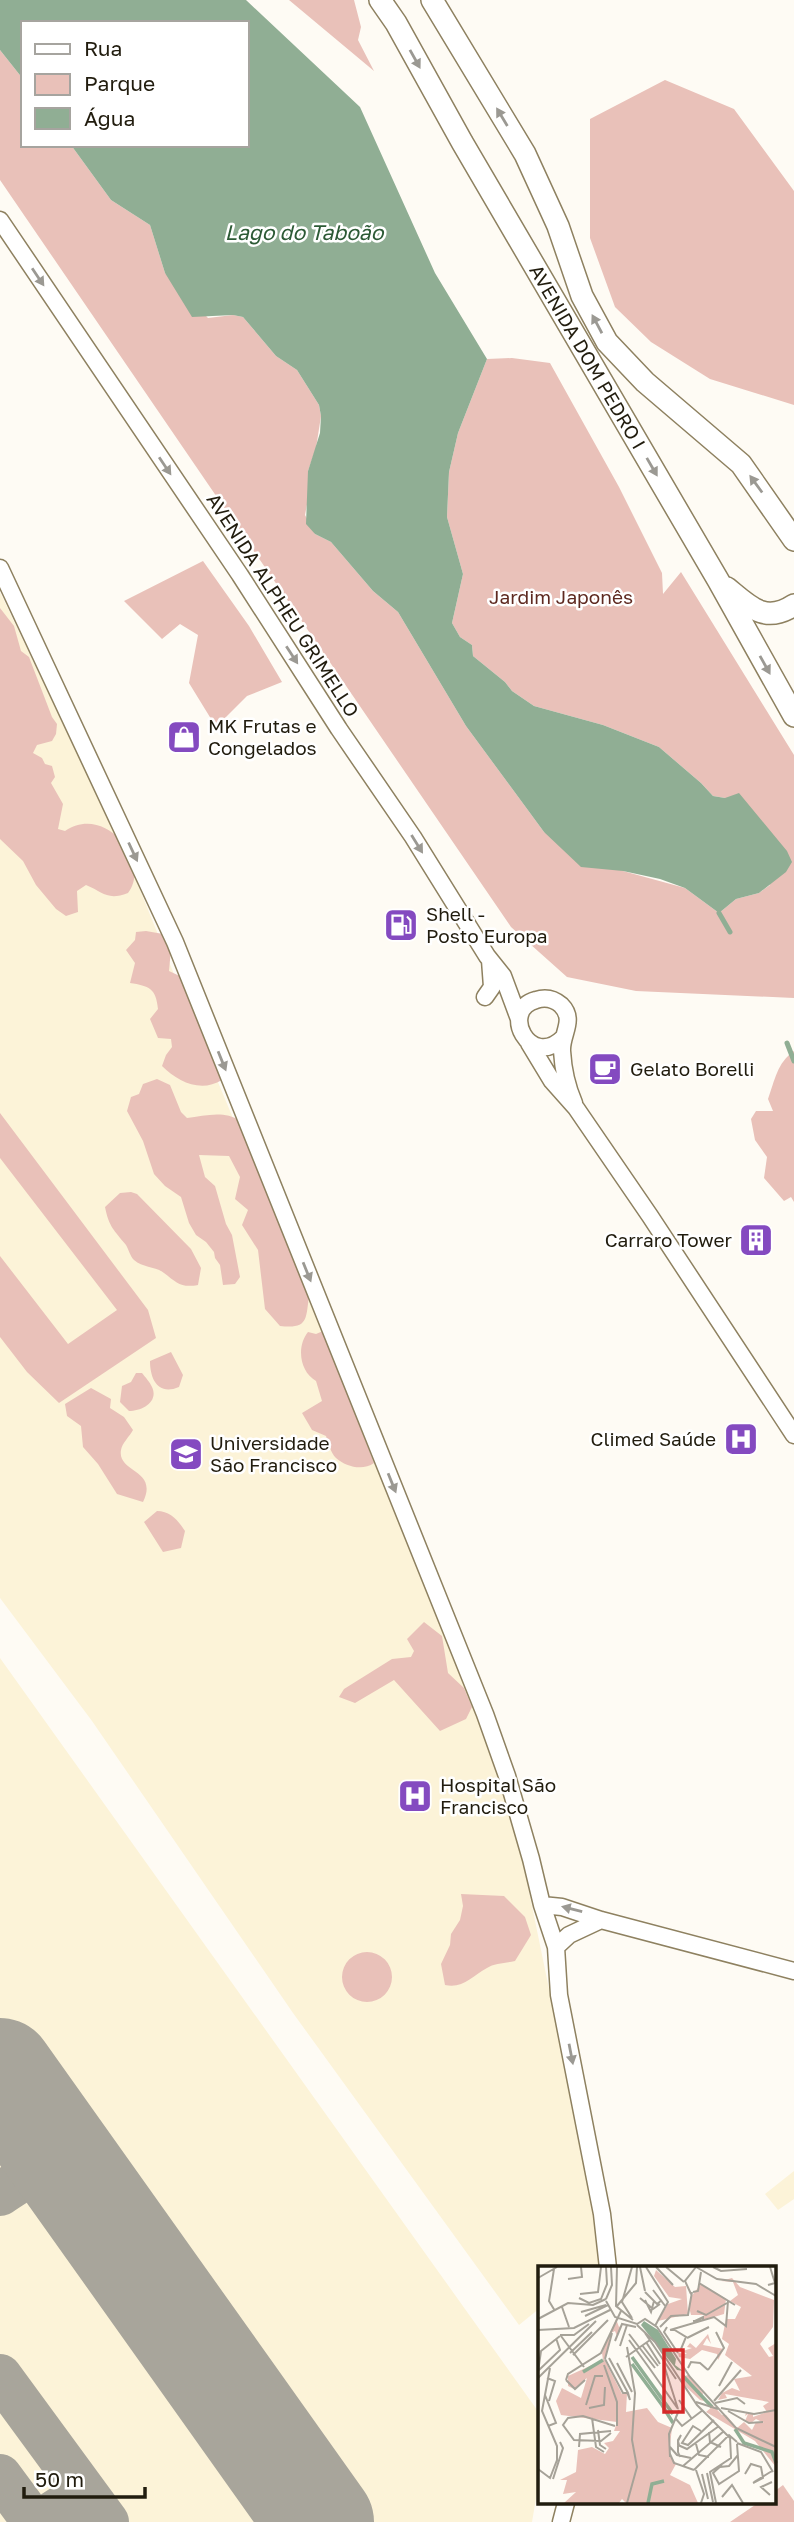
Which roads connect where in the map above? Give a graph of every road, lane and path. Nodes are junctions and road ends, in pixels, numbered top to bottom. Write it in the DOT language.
graph roads {
  1 [pos="380,0"];
  2 [pos="432,0"];
  3 [pos="0,220"];
  4 [pos="794,540"];
  5 [pos="0,568"];
  6 [pos="718,580"];
  7 [pos="794,605"];
  8 [pos="794,716"];
  9 [pos="491,960"];
  10 [pos="485,997"];
  11 [pos="519,1019"];
  12 [pos="563,1038"];
  13 [pos="529,1043"];
  14 [pos="576,1108"];
  15 [pos="794,1435"];
  16 [pos="542,1905"];
  17 [pos="601,1920"];
  18 [pos="556,1947"];
  19 [pos="794,1971"];
  20 [pos="608,2266"];
  21 [pos="566,2504"];
  22 [pos="561,2522"];
  1 -- 6 [label="main road, AVENIDA DOM PEDRO I, one-way"];
  4 -- 2 [label="main road, AVENIDA DOM PEDRO I, one-way"];
  3 -- 9 [label="street, AVENIDA ALPHEU GRIMELLO, one-way"];
  5 -- 16 [label="street, one-way"];
  6 -- 7 [label="main road"];
  6 -- 8 [label="main road, AVENIDA DOM PEDRO I, one-way"];
  9 -- 10 [label="street"];
  9 -- 11 [label="street, AVENIDA ALPHEU GRIMELLO"];
  11 -- 12 [label="street"];
  11 -- 13 [label="street"];
  12 -- 13 [label="street"];
  12 -- 14 [label="street"];
  13 -- 14 [label="street"];
  14 -- 15 [label="street"];
  17 -- 16 [label="street, one-way"];
  16 -- 18 [label="street"];
  17 -- 18 [label="street"];
  17 -- 19 [label="street"];
  18 -- 20 [label="street, one-way"];
  21 -- 22 [label="street"];
}
